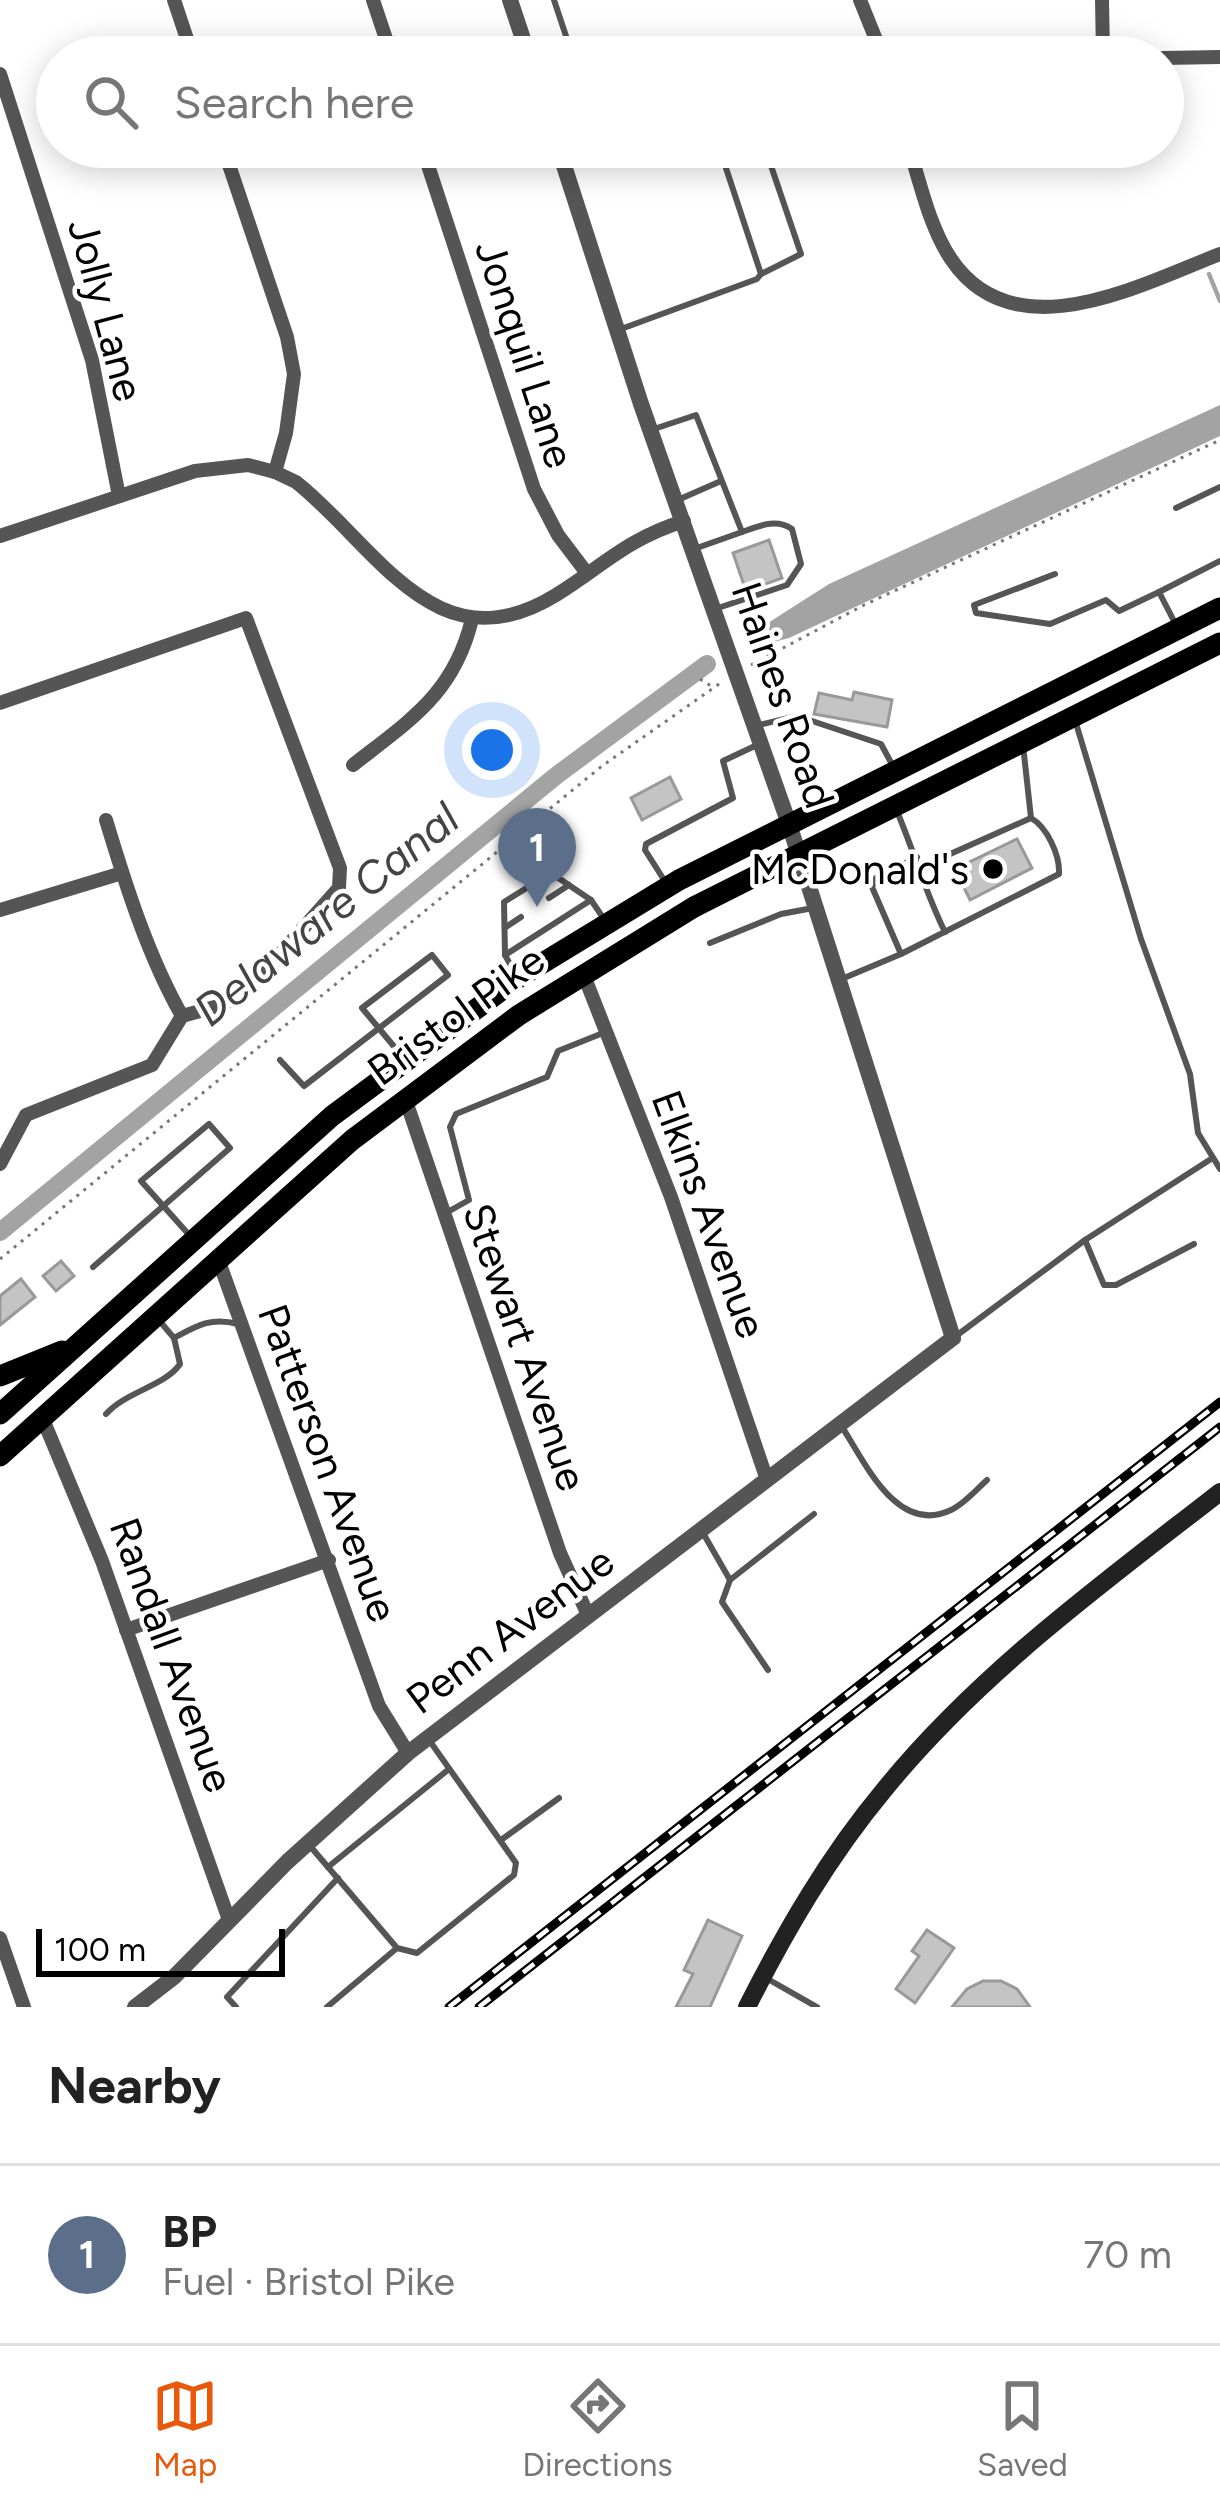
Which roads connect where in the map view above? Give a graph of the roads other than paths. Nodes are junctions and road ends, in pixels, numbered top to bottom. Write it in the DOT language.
graph roads {
  1 [pos="174,0"];
  2 [pos="373,0"];
  3 [pos="510,0"];
  4 [pos="554,0"];
  5 [pos="860,0"];
  6 [pos="1102,0"];
  7 [pos="186,36"];
  8 [pos="385,36"];
  9 [pos="522,36"];
  10 [pos="566,36"];
  11 [pos="875,36"];
  12 [pos="1102,36"];
  13 [pos="1220,57"];
  14 [pos="1184,58"];
  15 [pos="0,74"];
  16 [pos="231,168"];
  17 [pos="429,168"];
  18 [pos="565,168"];
  19 [pos="726,168"];
  20 [pos="772,168"];
  21 [pos="917,168"];
  22 [pos="1220,254"];
  23 [pos="761,274"];
  24 [pos="617,330"];
  25 [pos="651,430"];
  26 [pos="275,472"];
  27 [pos="721,481"];
  28 [pos="1220,487"];
  29 [pos="119,496"];
  30 [pos="676,500"];
  31 [pos="1177,508"];
  32 [pos="684,521"];
  33 [pos="742,532"];
  34 [pos="0,536"];
  35 [pos="694,549"];
  36 [pos="1220,561"];
  37 [pos="586,572"];
  38 [pos="1055,574"];
  39 [pos="1159,592"];
  40 [pos="1220,608"];
  41 [pos="714,609"];
  42 [pos="472,619"];
  43 [pos="1178,628"];
  44 [pos="1220,643"];
  45 [pos="0,703"];
  46 [pos="1074,716"];
  47 [pos="758,735"];
  48 [pos="1023,741"];
  49 [pos="353,765"];
  50 [pos="896,770"];
  51 [pos="895,806"];
  52 [pos="1031,818"];
  53 [pos="106,820"];
  54 [pos="789,824"];
  55 [pos="799,853"];
  56 [pos="916,857"];
  57 [pos="921,867"];
  58 [pos="122,873"];
  59 [pos="569,885"];
  60 [pos="668,886"];
  61 [pos="549,898"];
  62 [pos="592,900"];
  63 [pos="817,907"];
  64 [pos="0,910"];
  65 [pos="520,917"];
  66 [pos="606,922"];
  67 [pos="506,927"];
  68 [pos="945,932"];
  69 [pos="710,943"];
  70 [pos="902,954"];
  71 [pos="505,955"];
  72 [pos="583,973"];
  73 [pos="518,978"];
  74 [pos="840,980"];
  75 [pos="182,1016"];
  76 [pos="379,1028"];
  77 [pos="606,1031"];
  78 [pos="404,1059"];
  79 [pos="280,1060"];
  80 [pos="405,1098"];
  81 [pos="1212,1159"];
  82 [pos="0,1164"];
  83 [pos="1220,1169"];
  84 [pos="162,1205"];
  85 [pos="444,1214"];
  86 [pos="193,1240"];
  87 [pos="1085,1240"];
  88 [pos="1194,1244"];
  89 [pos="218,1259"];
  90 [pos="93,1267"];
  91 [pos="155,1316"];
  92 [pos="243,1326"];
  93 [pos="174,1338"];
  94 [pos="953,1338"];
  95 [pos="79,1343"];
  96 [pos="0,1376"];
  97 [pos="0,1414"];
  98 [pos="106,1414"];
  99 [pos="42,1418"];
  100 [pos="840,1424"];
  101 [pos="0,1456"];
  102 [pos="767,1480"];
  103 [pos="987,1480"];
  104 [pos="1220,1492"];
  105 [pos="814,1514"];
  106 [pos="701,1529"];
  107 [pos="329,1560"];
  108 [pos="730,1580"];
  109 [pos="588,1615"];
  110 [pos="126,1630"];
  111 [pos="768,1670"];
  112 [pos="427,1738"];
  113 [pos="408,1753"];
  114 [pos="449,1769"];
  115 [pos="559,1798"];
  116 [pos="501,1840"];
  117 [pos="308,1843"];
  118 [pos="328,1867"];
  119 [pos="338,1878"];
  120 [pos="230,1920"];
  121 [pos="0,1938"];
  122 [pos="397,1948"];
  123 [pos="763,1977"];
  124 [pos="146,2005"];
  125 [pos="24,2007"];
  126 [pos="236,2007"];
  127 [pos="327,2007"];
  128 [pos="747,2007"];
  129 [pos="817,2007"];
  1 -- 7 [label="street"];
  2 -- 8 [label="street"];
  3 -- 9 [label="street"];
  4 -- 10 [label="lane"];
  5 -- 11 [label="street"];
  6 -- 12 [label="street"];
  13 -- 14 [label="street"];
  15 -- 29 [label="street, Jolly Lane"];
  16 -- 26 [label="street"];
  17 -- 37 [label="street, Jonquil Lane"];
  18 -- 24 [label="street, Haines Road"];
  19 -- 23 [label="lane"];
  20 -- 23 [label="lane"];
  21 -- 22 [label="street"];
  23 -- 24 [label="lane"];
  24 -- 25 [label="street, Haines Road"];
  25 -- 27 [label="lane"];
  25 -- 30 [label="street, Haines Road"];
  26 -- 29 [label="street"];
  26 -- 42 [label="street"];
  27 -- 30 [label="lane"];
  27 -- 33 [label="lane"];
  28 -- 31 [label="lane"];
  29 -- 34 [label="street"];
  30 -- 32 [label="street, Haines Road"];
  32 -- 35 [label="street, Haines Road"];
  32 -- 37 [label="street"];
  33 -- 35 [label="lane"];
  33 -- 41 [label="lane"];
  35 -- 41 [label="street, Haines Road"];
  36 -- 39 [label="lane"];
  37 -- 42 [label="street"];
  38 -- 39 [label="lane"];
  39 -- 43 [label="lane"];
  40 -- 43 [label="highway, Bristol Pike"];
  41 -- 47 [label="street, Haines Road"];
  42 -- 49 [label="street"];
  43 -- 50 [label="highway, Bristol Pike"];
  44 -- 46 [label="highway, Bristol Pike"];
  45 -- 75 [label="street"];
  46 -- 48 [label="highway, Bristol Pike"];
  46 -- 81 [label="lane"];
  47 -- 50 [label="lane"];
  47 -- 54 [label="street, Haines Road"];
  47 -- 60 [label="lane"];
  48 -- 51 [label="highway, Bristol Pike"];
  48 -- 52 [label="lane"];
  50 -- 54 [label="highway, Bristol Pike"];
  51 -- 55 [label="highway, Bristol Pike"];
  51 -- 56 [label="lane"];
  52 -- 57 [label="lane"];
  52 -- 68 [label="lane"];
  53 -- 58 [label="street"];
  54 -- 55 [label="street, Haines Road"];
  54 -- 60 [label="highway, Bristol Pike"];
  55 -- 63 [label="street, Haines Road"];
  55 -- 72 [label="highway, Bristol Pike"];
  56 -- 57 [label="lane"];
  56 -- 70 [label="lane"];
  57 -- 68 [label="lane"];
  58 -- 64 [label="street"];
  58 -- 75 [label="street"];
  59 -- 61 [label="lane"];
  59 -- 62 [label="lane"];
  59 -- 67 [label="lane"];
  60 -- 66 [label="highway, Bristol Pike"];
  62 -- 66 [label="lane"];
  62 -- 71 [label="lane"];
  63 -- 69 [label="lane"];
  63 -- 74 [label="street, Haines Road"];
  65 -- 67 [label="lane"];
  66 -- 73 [label="highway, Bristol Pike"];
  67 -- 71 [label="lane"];
  68 -- 70 [label="lane"];
  70 -- 74 [label="lane"];
  71 -- 73 [label="lane"];
  72 -- 77 [label="street, Elkins Avenue"];
  72 -- 80 [label="highway, Bristol Pike"];
  73 -- 78 [label="highway, Bristol Pike"];
  74 -- 94 [label="street, Haines Road"];
  75 -- 82 [label="street"];
  76 -- 76 [label="lane"];
  76 -- 78 [label="lane"];
  76 -- 79 [label="lane"];
  77 -- 85 [label="lane"];
  77 -- 102 [label="street, Elkins Avenue"];
  78 -- 86 [label="highway, Bristol Pike"];
  80 -- 85 [label="street, Stewart Avenue"];
  80 -- 89 [label="highway, Bristol Pike"];
  81 -- 83 [label="lane"];
  81 -- 87 [label="lane"];
  84 -- 84 [label="lane"];
  84 -- 86 [label="lane"];
  84 -- 90 [label="lane"];
  85 -- 109 [label="street, Stewart Avenue"];
  86 -- 95 [label="highway, Bristol Pike"];
  87 -- 88 [label="lane"];
  87 -- 94 [label="lane"];
  89 -- 91 [label="highway, Bristol Pike"];
  89 -- 92 [label="street, Patterson Avenue"];
  91 -- 93 [label="lane"];
  91 -- 99 [label="highway, Bristol Pike"];
  92 -- 93 [label="lane"];
  92 -- 107 [label="street, Patterson Avenue"];
  93 -- 98 [label="lane"];
  94 -- 100 [label="street, Penn Avenue"];
  95 -- 96 [label="highway"];
  95 -- 97 [label="highway, Bristol Pike"];
  99 -- 101 [label="highway, Bristol Pike"];
  99 -- 110 [label="street, Randall Avenue"];
  100 -- 102 [label="street, Penn Avenue"];
  100 -- 103 [label="lane"];
  102 -- 106 [label="street, Penn Avenue"];
  104 -- 123 [label="main road"];
  105 -- 108 [label="lane"];
  106 -- 108 [label="lane"];
  106 -- 109 [label="street, Penn Avenue"];
  107 -- 110 [label="street"];
  107 -- 113 [label="street, Patterson Avenue"];
  108 -- 111 [label="lane"];
  109 -- 112 [label="street, Penn Avenue"];
  110 -- 120 [label="street, Randall Avenue"];
  112 -- 113 [label="street, Penn Avenue"];
  112 -- 114 [label="lane"];
  113 -- 117 [label="street, Penn Avenue"];
  114 -- 116 [label="lane"];
  114 -- 118 [label="lane"];
  115 -- 116 [label="lane"];
  116 -- 122 [label="lane"];
  117 -- 118 [label="lane"];
  117 -- 120 [label="street, Penn Avenue"];
  118 -- 119 [label="lane"];
  119 -- 122 [label="lane"];
  119 -- 126 [label="lane"];
  120 -- 124 [label="street, Penn Avenue"];
  121 -- 125 [label="street"];
  122 -- 127 [label="lane"];
  123 -- 128 [label="main road"];
  123 -- 129 [label="lane"];
}
